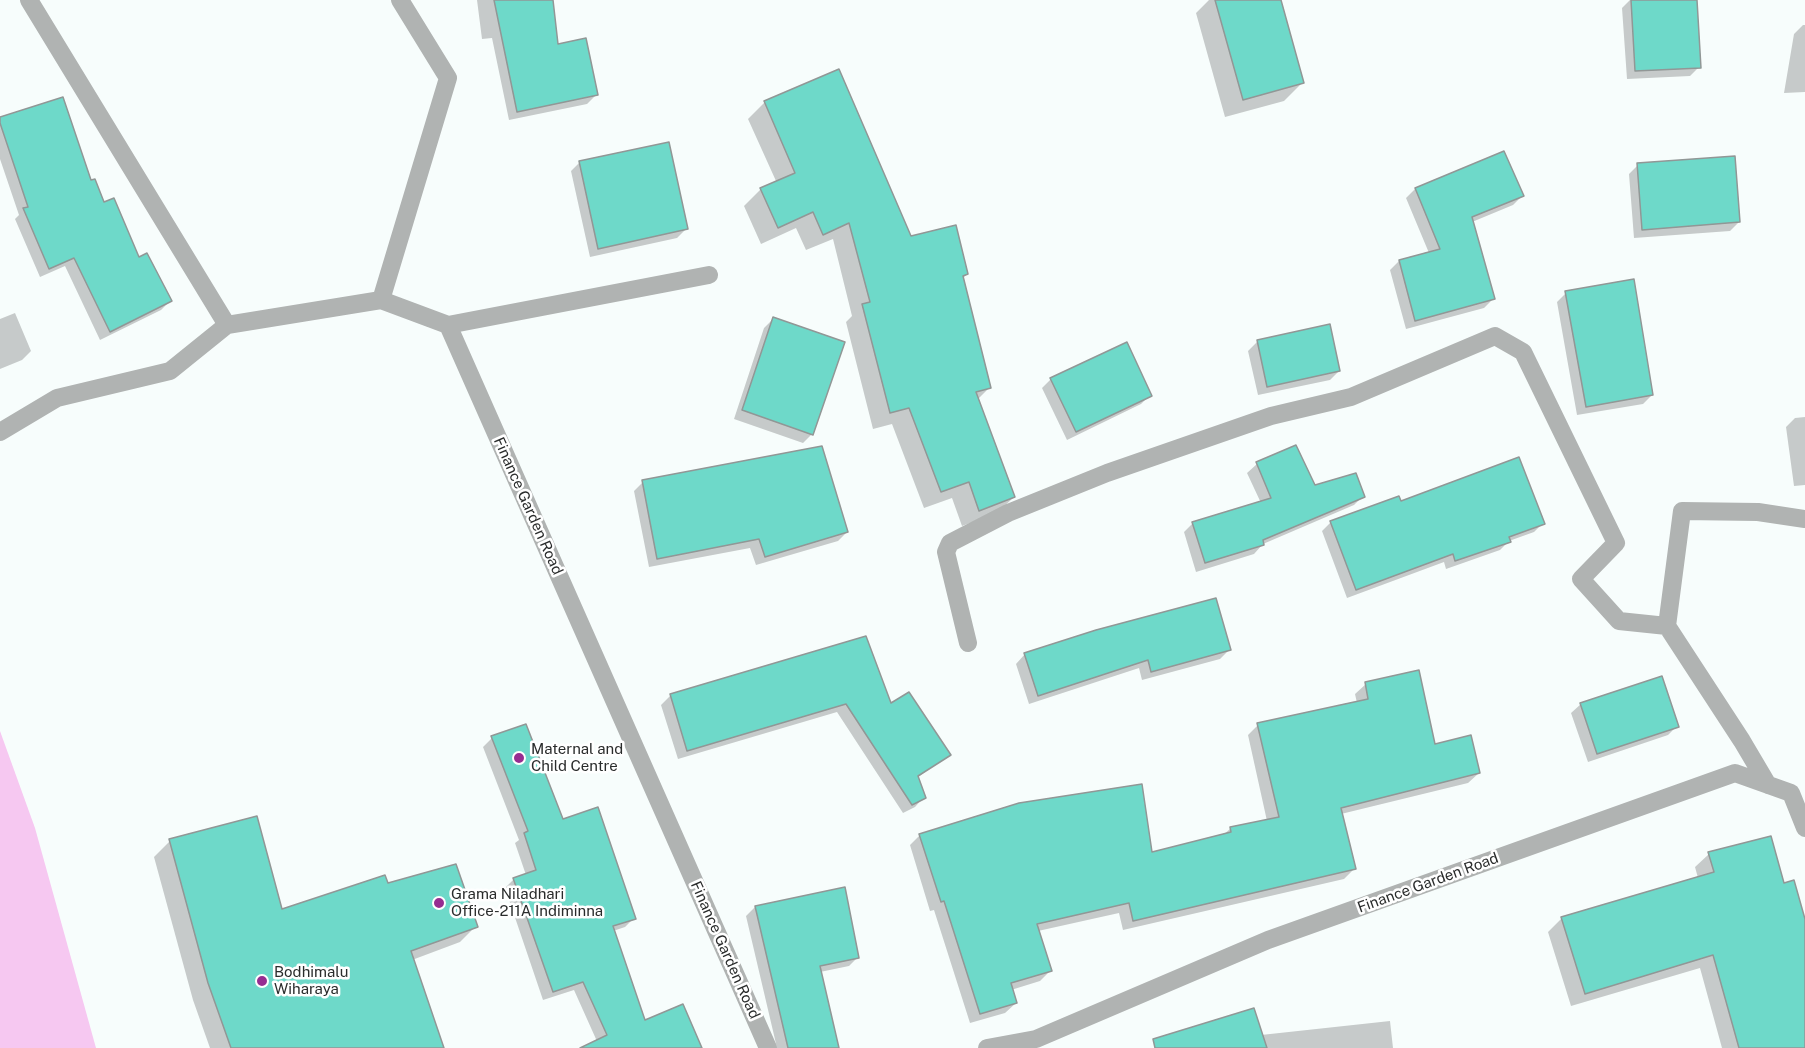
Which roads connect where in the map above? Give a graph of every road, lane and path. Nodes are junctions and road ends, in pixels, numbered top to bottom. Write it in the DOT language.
graph roads {
  1 [pos="29,0"];
  2 [pos="400,0"];
  3 [pos="709,275"];
  4 [pos="381,300"];
  5 [pos="227,325"];
  6 [pos="448,325"];
  7 [pos="0,432"];
  8 [pos="1805,519"];
  9 [pos="1666,626"];
  10 [pos="968,643"];
  11 [pos="1768,785"];
  12 [pos="1805,828"];
  13 [pos="1037,1043"];
  14 [pos="768,1048"];
  15 [pos="987,1048"];
  1 -- 5 [label="street"];
  2 -- 4 [label="street"];
  3 -- 6 [label="street"];
  4 -- 5 [label="street"];
  4 -- 6 [label="street"];
  5 -- 7 [label="street"];
  6 -- 14 [label="street, Finance Garden Road"];
  8 -- 9 [label="street"];
  9 -- 10 [label="street"];
  9 -- 11 [label="street"];
  11 -- 12 [label="street, Finance Garden Road"];
  11 -- 13 [label="street, Finance Garden Road"];
  13 -- 15 [label="street, Finance Garden Road"];
}
